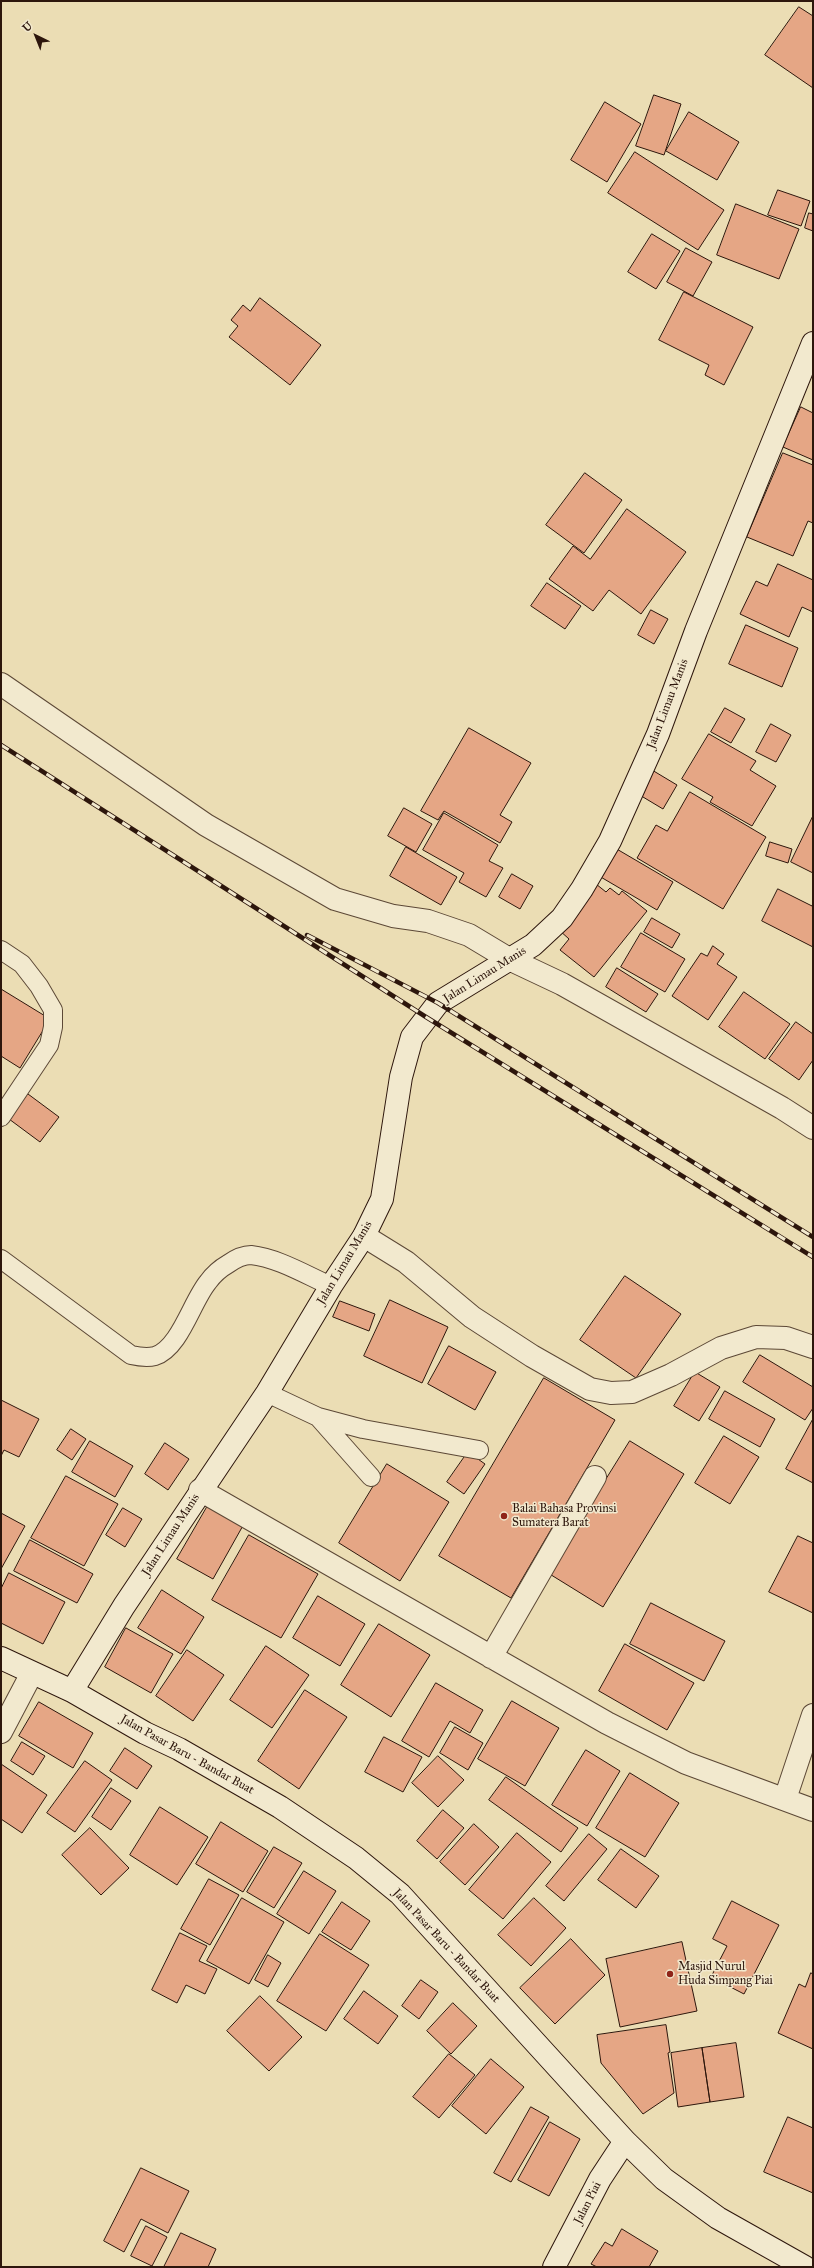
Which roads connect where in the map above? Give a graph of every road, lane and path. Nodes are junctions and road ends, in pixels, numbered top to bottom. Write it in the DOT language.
graph roads {
  1 [pos="813,343"];
  2 [pos="1,684"];
  3 [pos="1,950"];
  4 [pos="509,959"];
  5 [pos="1,1117"];
  6 [pos="813,1128"];
  7 [pos="364,1236"];
  8 [pos="1,1259"];
  9 [pos="331,1286"];
  10 [pos="813,1347"];
  11 [pos="267,1393"];
  12 [pos="318,1417"];
  13 [pos="479,1450"];
  14 [pos="595,1477"];
  15 [pos="371,1478"];
  16 [pos="200,1490"];
  17 [pos="491,1657"];
  18 [pos="1,1658"];
  19 [pos="32,1673"];
  20 [pos="72,1691"];
  21 [pos="813,1715"];
  22 [pos="1,1732"];
  23 [pos="785,1799"];
  24 [pos="813,1810"];
  25 [pos="625,2140"];
  26 [pos="554,2267"];
  27 [pos="805,2267"];
  1 -- 4 [label="street, Jalan Limau Manis"];
  2 -- 4 [label="street"];
  3 -- 5 [label="lane"];
  4 -- 6 [label="street"];
  4 -- 7 [label="street, Jalan Limau Manis"];
  7 -- 9 [label="street, Jalan Limau Manis"];
  7 -- 10 [label="street"];
  8 -- 9 [label="lane"];
  9 -- 11 [label="street, Jalan Limau Manis"];
  11 -- 12 [label="lane"];
  11 -- 16 [label="street, Jalan Limau Manis"];
  12 -- 13 [label="lane"];
  12 -- 15 [label="lane"];
  14 -- 17 [label="street"];
  16 -- 17 [label="street"];
  16 -- 20 [label="street, Jalan Limau Manis"];
  17 -- 23 [label="street"];
  18 -- 19 [label="street, Jalan Pasar Baru - Bandar Buat"];
  19 -- 20 [label="street, Jalan Pasar Baru - Bandar Buat"];
  19 -- 22 [label="street"];
  20 -- 25 [label="street, Jalan Pasar Baru - Bandar Buat"];
  21 -- 23 [label="street"];
  23 -- 24 [label="street"];
  25 -- 26 [label="street, Jalan Piai"];
  25 -- 27 [label="street, Jalan Pasar Baru - Bandar Buat"];
}
